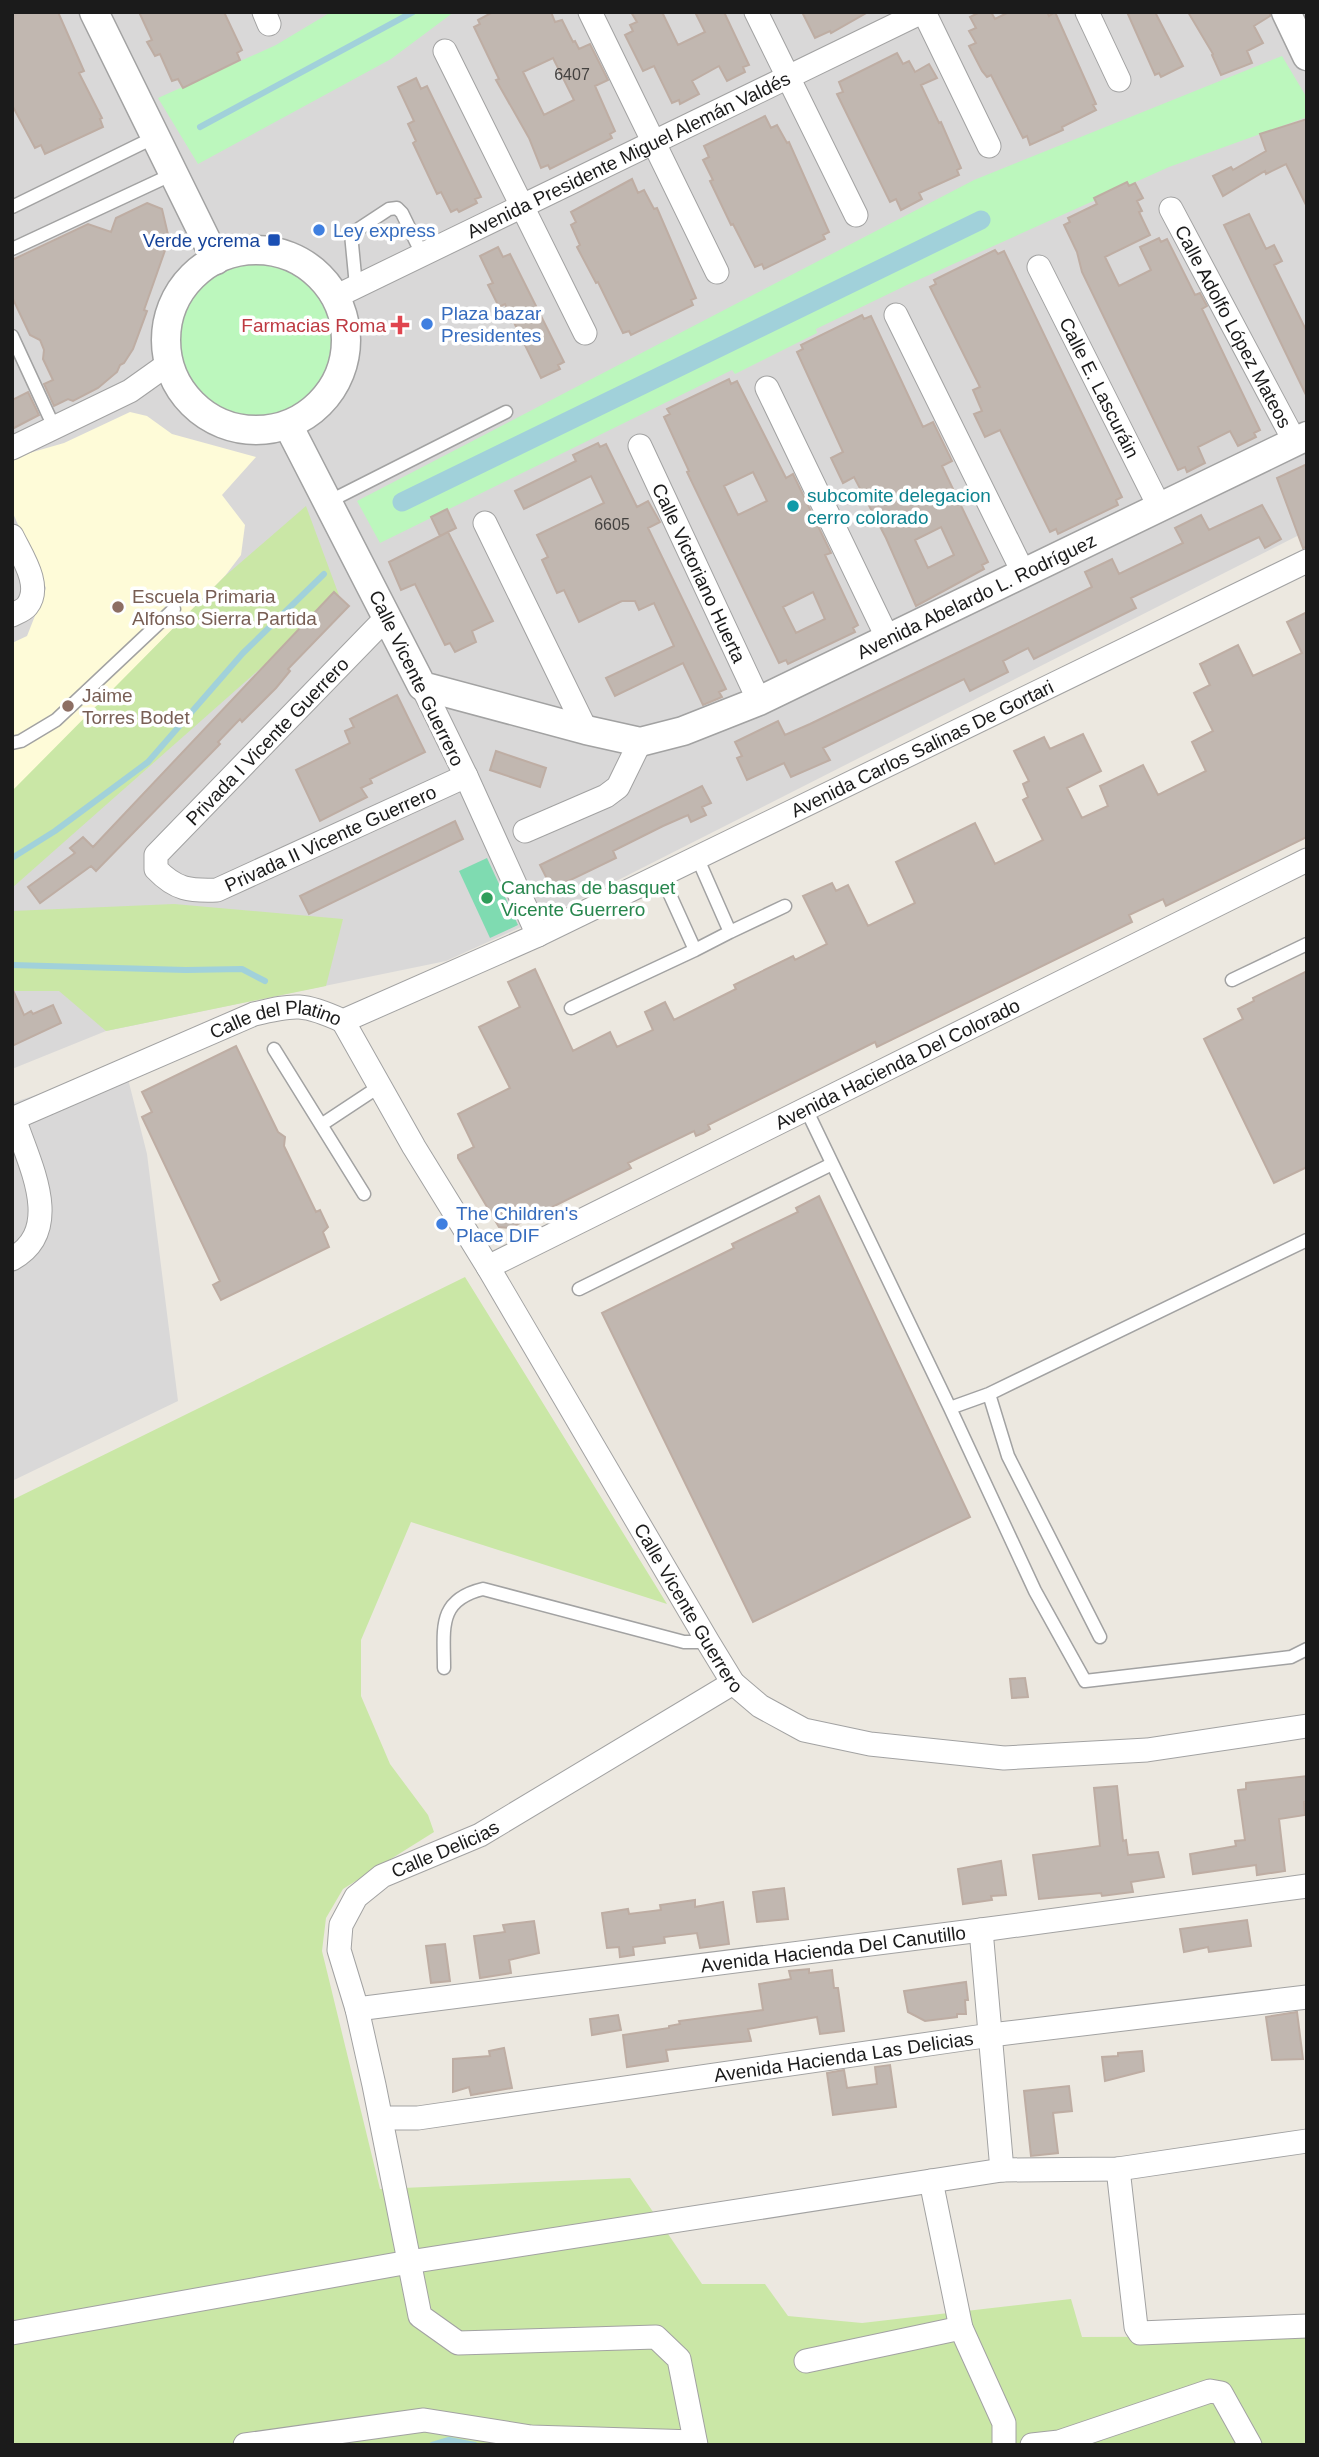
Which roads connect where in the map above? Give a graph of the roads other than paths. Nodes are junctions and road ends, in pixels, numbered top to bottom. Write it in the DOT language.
graph roads {
  1 [pos="94,12"];
  2 [pos="590,12"];
  3 [pos="756,12"];
  4 [pos="923,12"];
  5 [pos="1087,12"];
  6 [pos="1286,12"];
  7 [pos="444,51"];
  8 [pos="1307,56"];
  9 [pos="788,77"];
  10 [pos="1119,80"];
  11 [pos="155,137"];
  12 [pos="654,142"];
  13 [pos="989,146"];
  14 [pos="173,174"];
  15 [pos="12,206"];
  16 [pos="522,206"];
  17 [pos="1171,209"];
  18 [pos="856,215"];
  19 [pos="12,249"];
  20 [pos="422,254"];
  21 [pos="216,260"];
  22 [pos="1039,267"];
  23 [pos="717,272"];
  24 [pos="345,292"];
  25 [pos="896,315"];
  26 [pos="585,333"];
  27 [pos="12,336"];
  28 [pos="168,364"];
  29 [pos="767,388"];
  30 [pos="506,412"];
  31 [pos="288,425"];
  32 [pos="54,427"];
  33 [pos="1301,439"];
  34 [pos="640,446"];
  35 [pos="12,448"];
  36 [pos="328,502"];
  37 [pos="1160,508"];
  38 [pos="485,523"];
  39 [pos="12,536"];
  40 [pos="1307,561"];
  41 [pos="1024,574"];
  42 [pos="174,609"];
  43 [pos="12,615"];
  44 [pos="388,616"];
  45 [pos="888,639"];
  46 [pos="422,687"];
  47 [pos="759,701"];
  48 [pos="586,730"];
  49 [pos="640,742"];
  50 [pos="12,743"];
  51 [pos="466,776"];
  52 [pos="525,831"];
  53 [pos="697,857"];
  54 [pos="1307,860"];
  55 [pos="156,869"];
  56 [pos="661,875"];
  57 [pos="785,906"];
  58 [pos="730,932"];
  59 [pos="538,935"];
  60 [pos="1307,944"];
  61 [pos="695,950"];
  62 [pos="1232,980"];
  63 [pos="571,1009"];
  64 [pos="343,1021"];
  65 [pos="274,1049"];
  66 [pos="380,1086"];
  67 [pos="806,1109"];
  68 [pos="13,1119"];
  69 [pos="321,1125"];
  70 [pos="832,1164"];
  71 [pos="364,1194"];
  72 [pos="1307,1240"];
  73 [pos="12,1259"];
  74 [pos="488,1267"];
  75 [pos="579,1289"];
  76 [pos="989,1394"];
  77 [pos="950,1408"];
  78 [pos="1100,1637"];
  79 [pos="708,1642"];
  80 [pos="1307,1649"];
  81 [pos="444,1668"];
  82 [pos="733,1683"];
  83 [pos="1307,1726"];
  84 [pos="1307,1886"];
  85 [pos="981,1930"];
  86 [pos="1307,1997"];
  87 [pos="357,2009"];
  88 [pos="992,2035"];
  89 [pos="381,2119"];
  90 [pos="1307,2141"];
  91 [pos="1002,2169"];
  92 [pos="1118,2169"];
  93 [pos="931,2181"];
  94 [pos="409,2262"];
  95 [pos="1307,2326"];
  96 [pos="961,2329"];
  97 [pos="12,2333"];
  98 [pos="806,2361"];
  99 [pos="696,2443"];
  100 [pos="245,2445"];
  101 [pos="1004,2445"];
  102 [pos="1032,2445"];
  103 [pos="1250,2445"];
  1 -- 11 [label="street"];
  2 -- 12 [label="street"];
  3 -- 9 [label="street"];
  4 -- 9 [label="street, Avenida Presidente Miguel Alemán Valdés"];
  4 -- 13 [label="street"];
  5 -- 10 [label="street"];
  6 -- 8 [label="street"];
  7 -- 16 [label="street"];
  9 -- 12 [label="street, Avenida Presidente Miguel Alemán Valdés"];
  9 -- 18 [label="street"];
  11 -- 14 [label="street"];
  11 -- 15 [label="lane"];
  12 -- 16 [label="street, Avenida Presidente Miguel Alemán Valdés"];
  12 -- 23 [label="street"];
  14 -- 19 [label="lane"];
  14 -- 21 [label="street"];
  16 -- 20 [label="street, Avenida Presidente Miguel Alemán Valdés"];
  16 -- 26 [label="street"];
  17 -- 33 [label="street, Calle Adolfo López Mateos"];
  20 -- 24 [label="street, Avenida Presidente Miguel Alemán Valdés"];
  20 -- 24 [label="lane"];
  21 -- 24 [label="street"];
  21 -- 28 [label="street"];
  22 -- 37 [label="street, Calle E. Lascuráin"];
  24 -- 31 [label="street"];
  25 -- 41 [label="street"];
  27 -- 32 [label="lane"];
  28 -- 31 [label="street"];
  28 -- 32 [label="street"];
  29 -- 45 [label="street"];
  30 -- 36 [label="lane"];
  31 -- 36 [label="street, Calle Vicente Guerrero"];
  32 -- 35 [label="street"];
  33 -- 37 [label="street, Avenida Abelardo L. Rodríguez"];
  34 -- 47 [label="street, Calle Victoriano Huerta"];
  36 -- 44 [label="street, Calle Vicente Guerrero"];
  37 -- 41 [label="street, Avenida Abelardo L. Rodríguez"];
  38 -- 48 [label="street"];
  39 -- 43 [label="street"];
  40 -- 53 [label="street, Avenida Carlos Salinas De Gortari"];
  41 -- 45 [label="street, Avenida Abelardo L. Rodríguez"];
  42 -- 50 [label="lane"];
  44 -- 46 [label="street, Calle Vicente Guerrero"];
  44 -- 55 [label="street, Privada I Vicente Guerrero"];
  45 -- 47 [label="street, Avenida Abelardo L. Rodríguez"];
  46 -- 48 [label="street, Avenida Abelardo L. Rodríguez"];
  46 -- 51 [label="street, Calle Vicente Guerrero"];
  47 -- 49 [label="street, Avenida Abelardo L. Rodríguez"];
  48 -- 49 [label="street, Avenida Abelardo L. Rodríguez"];
  49 -- 52 [label="street"];
  51 -- 55 [label="street, Privada II Vicente Guerrero"];
  51 -- 59 [label="street, Calle Vicente Guerrero"];
  53 -- 56 [label="street, Avenida Carlos Salinas De Gortari"];
  53 -- 58 [label="lane"];
  54 -- 67 [label="street, Avenida Hacienda Del Colorado"];
  56 -- 59 [label="street, Avenida Carlos Salinas De Gortari"];
  56 -- 61 [label="lane"];
  57 -- 58 [label="lane"];
  58 -- 61 [label="lane"];
  59 -- 64 [label="street, Calle del Platino"];
  60 -- 62 [label="lane"];
  61 -- 63 [label="lane"];
  64 -- 66 [label="street, Calle Vicente Guerrero"];
  64 -- 68 [label="street, Calle del Platino"];
  65 -- 69 [label="lane"];
  66 -- 69 [label="lane"];
  66 -- 74 [label="street, Calle Vicente Guerrero"];
  67 -- 70 [label="lane"];
  67 -- 74 [label="street, Avenida Hacienda Del Colorado"];
  68 -- 73 [label="street"];
  69 -- 71 [label="lane"];
  70 -- 75 [label="lane"];
  70 -- 77 [label="lane"];
  72 -- 76 [label="lane"];
  74 -- 79 [label="street, Calle Vicente Guerrero"];
  76 -- 77 [label="lane"];
  76 -- 78 [label="lane"];
  77 -- 80 [label="lane"];
  79 -- 81 [label="lane"];
  79 -- 82 [label="street, Calle Vicente Guerrero"];
  82 -- 83 [label="street, Calle Vicente Guerrero"];
  82 -- 87 [label="street, Calle Delicias"];
  84 -- 85 [label="street, Avenida Hacienda Del Canutillo"];
  85 -- 87 [label="street, Avenida Hacienda Del Canutillo"];
  85 -- 88 [label="street"];
  86 -- 88 [label="street, Avenida Hacienda Las Delicias"];
  87 -- 89 [label="street, Calle Delicias"];
  88 -- 89 [label="street, Avenida Hacienda Las Delicias"];
  88 -- 91 [label="street"];
  89 -- 94 [label="street, Calle Delicias"];
  90 -- 92 [label="street"];
  91 -- 92 [label="street"];
  91 -- 93 [label="street"];
  92 -- 95 [label="street"];
  93 -- 94 [label="street"];
  93 -- 96 [label="street"];
  94 -- 97 [label="street"];
  94 -- 99 [label="street, Calle Delicias"];
  96 -- 98 [label="street"];
  96 -- 101 [label="street"];
  99 -- 100 [label="street"];
  102 -- 103 [label="street"];
}
